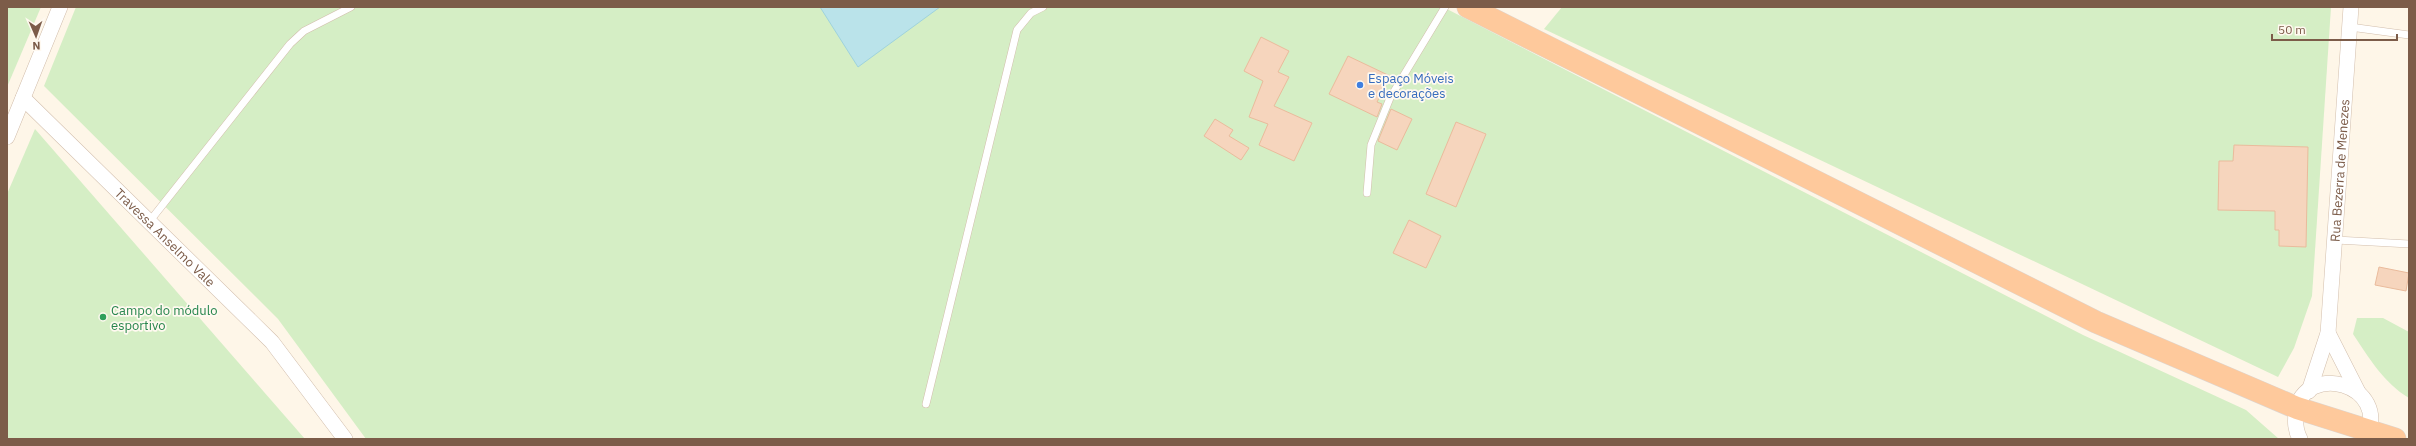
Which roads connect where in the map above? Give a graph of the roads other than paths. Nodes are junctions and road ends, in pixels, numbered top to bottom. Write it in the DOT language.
graph roads {
  1 [pos="60,7"];
  2 [pos="351,7"];
  3 [pos="1043,7"];
  4 [pos="1445,7"];
  5 [pos="2351,7"];
  6 [pos="1479,9"];
  7 [pos="2350,27"];
  8 [pos="2409,34"];
  9 [pos="23,98"];
  10 [pos="7,137"];
  11 [pos="1367,193"];
  12 [pos="149,222"];
  13 [pos="2336,240"];
  14 [pos="2409,244"];
  15 [pos="2328,333"];
  16 [pos="2358,392"];
  17 [pos="2303,399"];
  18 [pos="926,404"];
  19 [pos="2368,436"];
  20 [pos="346,439"];
  21 [pos="2300,439"];
  22 [pos="2395,439"];
  1 -- 9 [label="street"];
  2 -- 12 [label="lane"];
  3 -- 18 [label="lane"];
  4 -- 11 [label="lane"];
  5 -- 7 [label="street, Rua Bezerra de Menezes"];
  6 -- 17 [label="highway"];
  7 -- 8 [label="lane"];
  7 -- 13 [label="street, Rua Bezerra de Menezes"];
  9 -- 10 [label="street"];
  9 -- 12 [label="street, Travessa Anselmo Vale"];
  12 -- 20 [label="street, Travessa Anselmo Vale"];
  13 -- 14 [label="lane"];
  13 -- 15 [label="street, Rua Bezerra de Menezes"];
  15 -- 16 [label="street"];
  15 -- 17 [label="street, Rua Bezerra de Menezes"];
  16 -- 17 [label="street"];
  16 -- 19 [label="street"];
  17 -- 19 [label="highway"];
  17 -- 21 [label="street, Rua Bezerra de Menezes"];
  19 -- 22 [label="highway"];
}
